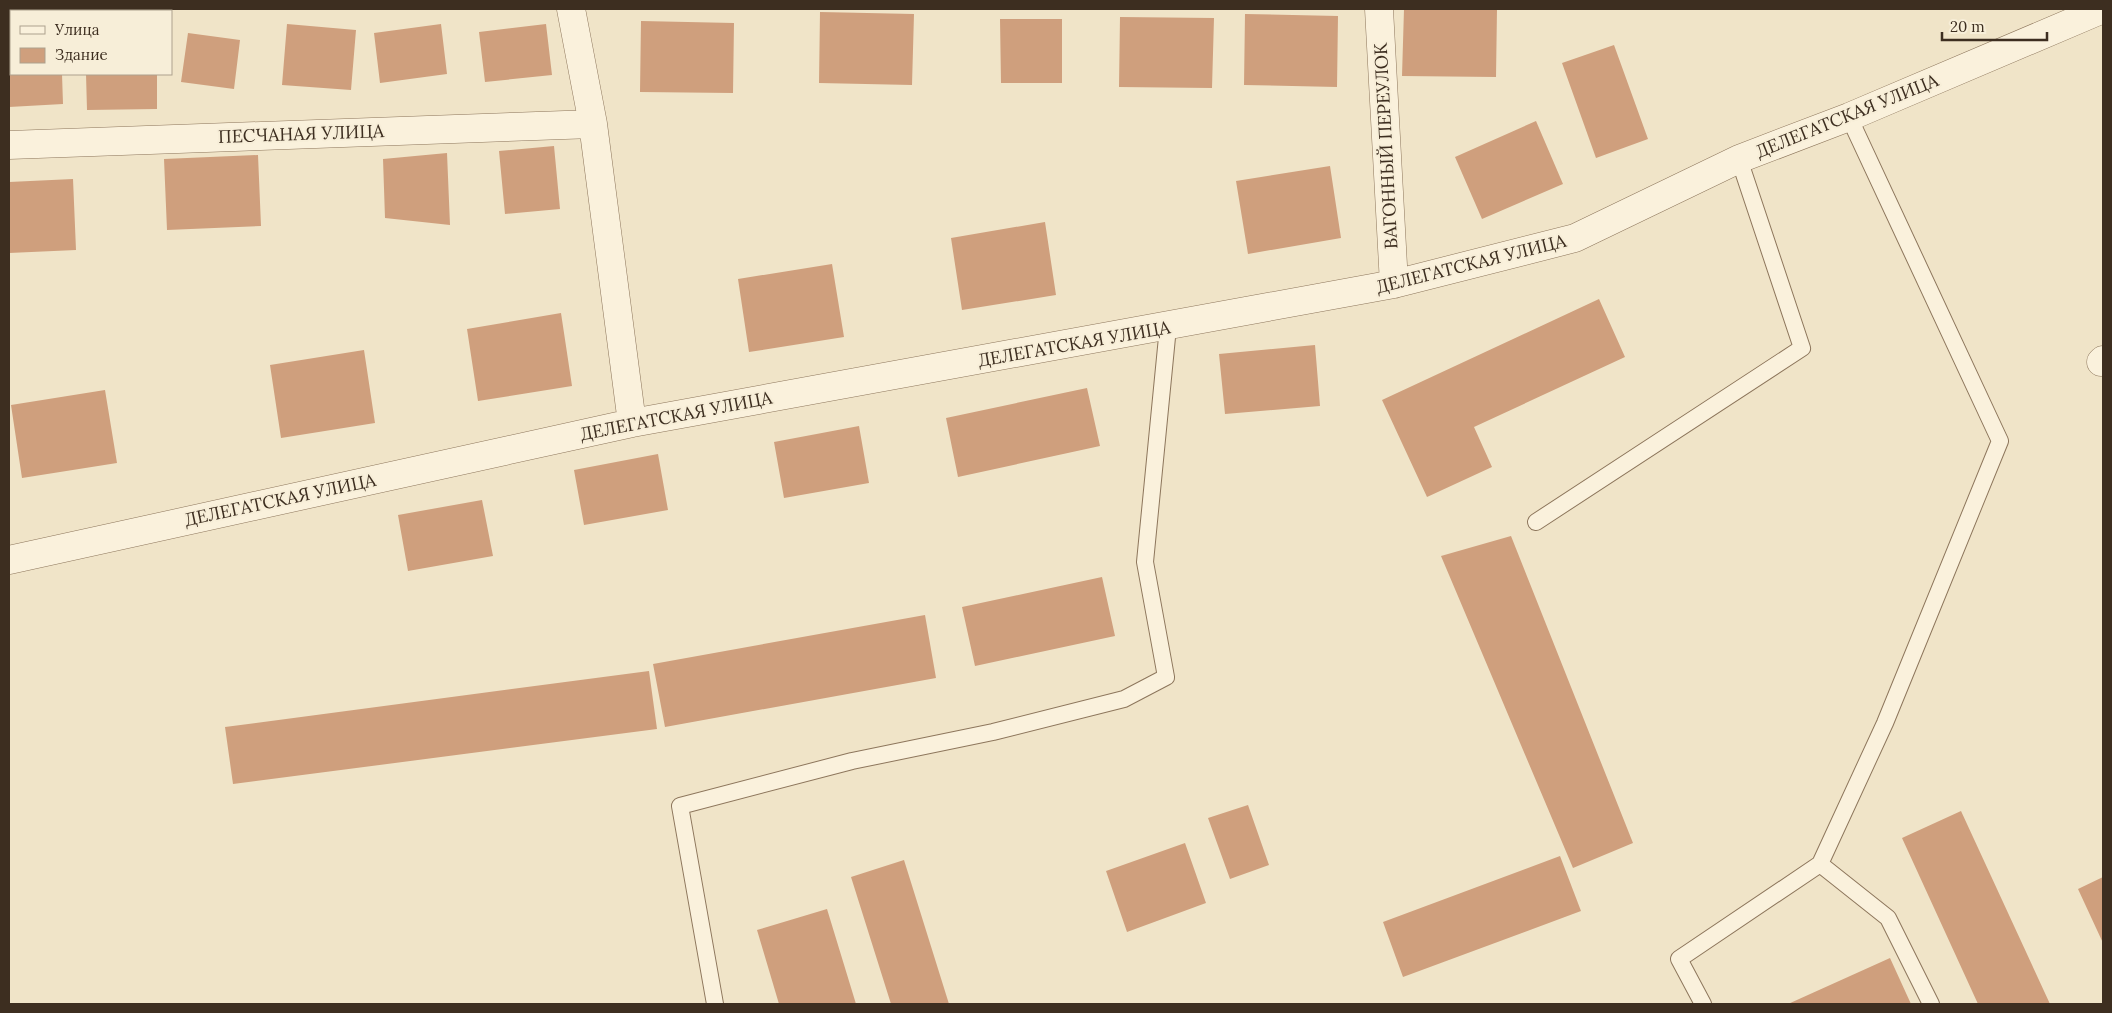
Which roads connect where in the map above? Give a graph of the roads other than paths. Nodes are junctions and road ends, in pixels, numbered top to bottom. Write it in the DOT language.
graph roads {
  1 [pos="571,9"];
  2 [pos="1378,9"];
  3 [pos="2103,9"];
  4 [pos="1850,118"];
  5 [pos="593,124"];
  6 [pos="9,145"];
  7 [pos="1739,159"];
  8 [pos="1394,284"];
  9 [pos="1168,327"];
  10 [pos="632,423"];
  11 [pos="1536,522"];
  12 [pos="9,560"];
  13 [pos="1820,864"];
  14 [pos="714,1004"];
  15 [pos="1703,1004"];
  16 [pos="1931,1004"];
  1 -- 5 [label="street"];
  2 -- 8 [label="street, ВАГОННЫЙ ПЕРЕУЛОК"];
  3 -- 4 [label="street, ДЕЛЕГАТСКАЯ УЛИЦА"];
  4 -- 7 [label="street, ДЕЛЕГАТСКАЯ УЛИЦА"];
  4 -- 13 [label="lane"];
  5 -- 6 [label="street, ПЕСЧАНАЯ УЛИЦА"];
  5 -- 10 [label="street"];
  7 -- 8 [label="street, ДЕЛЕГАТСКАЯ УЛИЦА"];
  7 -- 11 [label="lane"];
  8 -- 9 [label="street, ДЕЛЕГАТСКАЯ УЛИЦА"];
  9 -- 10 [label="street, ДЕЛЕГАТСКАЯ УЛИЦА"];
  9 -- 14 [label="lane"];
  10 -- 12 [label="street, ДЕЛЕГАТСКАЯ УЛИЦА"];
  13 -- 15 [label="lane"];
  13 -- 16 [label="lane"];
}
